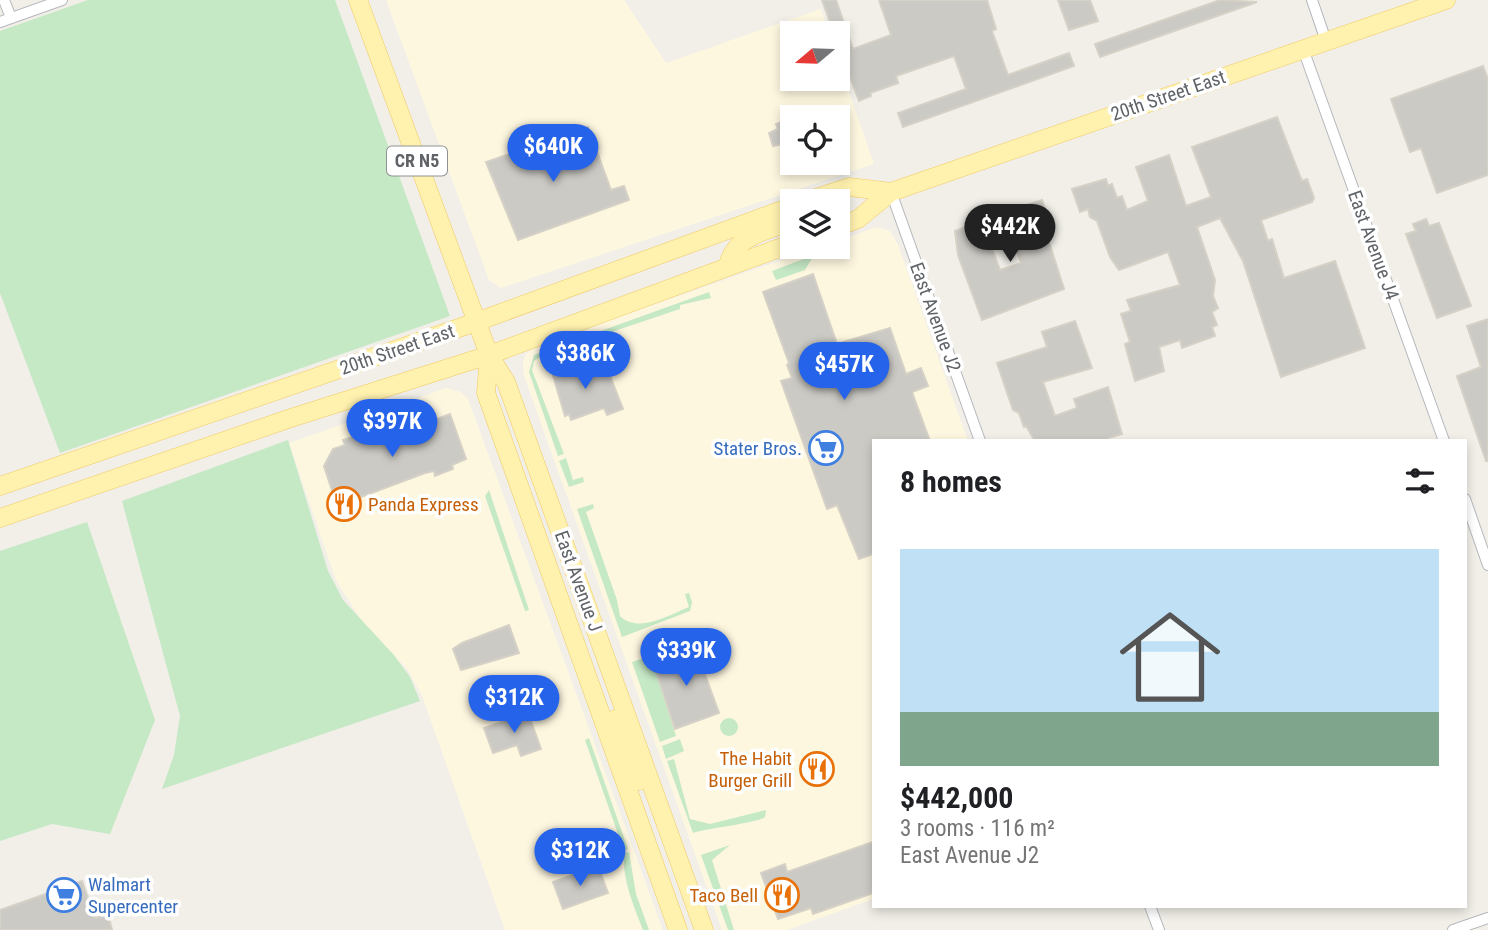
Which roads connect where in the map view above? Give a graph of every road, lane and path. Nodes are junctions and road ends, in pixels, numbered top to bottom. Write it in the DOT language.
graph roads {
  1 [pos="4,0"];
  2 [pos="62,0"];
  3 [pos="358,0"];
  4 [pos="1312,0"];
  5 [pos="1446,0"];
  6 [pos="6,20"];
  7 [pos="1326,41"];
  8 [pos="1303,49"];
  9 [pos="843,189"];
  10 [pos="891,192"];
  11 [pos="780,211"];
  12 [pos="850,222"];
  13 [pos="780,226"];
  14 [pos="780,248"];
  15 [pos="728,266"];
  16 [pos="476,322"];
  17 [pos="489,355"];
  18 [pos="979,439"];
  19 [pos="1443,439"];
  20 [pos="0,486"];
  21 [pos="1467,505"];
  22 [pos="0,518"];
  23 [pos="532,526"];
  24 [pos="1488,565"];
  25 [pos="606,656"];
  26 [pos="586,673"];
  27 [pos="676,851"];
  28 [pos="1151,908"];
  29 [pos="1488,918"];
  30 [pos="678,930"];
  31 [pos="704,930"];
  32 [pos="1159,930"];
  33 [pos="1453,930"];
  1 -- 6 [label="street"];
  2 -- 6 [label="street"];
  3 -- 16 [label="main road, East Avenue J / CR N5"];
  4 -- 7 [label="street"];
  5 -- 7 [label="main road, 20th Street East"];
  7 -- 8 [label="main road, 20th Street East"];
  8 -- 10 [label="main road, 20th Street East"];
  8 -- 19 [label="street, East Avenue J4"];
  9 -- 10 [label="main road, 20th Street East"];
  10 -- 12 [label="main road, 20th Street East"];
  10 -- 18 [label="street, East Avenue J2"];
  11 -- 16 [label="main road, 20th Street East"];
  13 -- 15 [label="main road"];
  14 -- 15 [label="main road, 20th Street East"];
  15 -- 17 [label="main road, 20th Street East"];
  16 -- 17 [label="main road, East Avenue J / CR N5"];
  16 -- 20 [label="main road, 20th Street East"];
  17 -- 22 [label="main road, 20th Street East"];
  17 -- 23 [label="main road, East Avenue J / CR N5"];
  17 -- 25 [label="main road, East Avenue J / CR N5"];
  21 -- 24 [label="street"];
  23 -- 25 [label="main road"];
  23 -- 26 [label="main road, East Avenue J / CR N5"];
  25 -- 27 [label="main road, East Avenue J / CR N5"];
  26 -- 27 [label="main road"];
  26 -- 30 [label="main road, East Avenue J / CR N5"];
  27 -- 31 [label="main road, East Avenue J / CR N5"];
  28 -- 32 [label="street"];
  29 -- 33 [label="street"];
}
